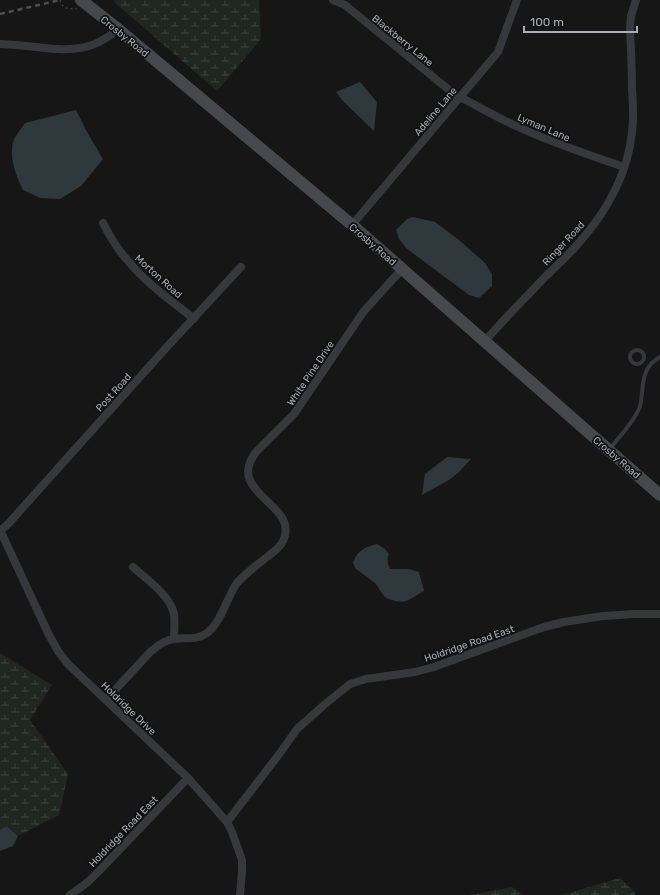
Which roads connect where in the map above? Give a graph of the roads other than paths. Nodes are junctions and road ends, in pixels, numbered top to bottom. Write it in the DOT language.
graph roads {
  1 [pos="81,0"];
  2 [pos="333,0"];
  3 [pos="517,0"];
  4 [pos="636,0"];
  5 [pos="118,29"];
  6 [pos="0,44"];
  7 [pos="459,98"];
  8 [pos="624,167"];
  9 [pos="103,223"];
  10 [pos="352,225"];
  11 [pos="241,267"];
  12 [pos="402,269"];
  13 [pos="194,319"];
  14 [pos="485,341"];
  15 [pos="660,356"];
  16 [pos="642,361"];
  17 [pos="648,366"];
  18 [pos="609,450"];
  19 [pos="660,495"];
  20 [pos="0,530"];
  21 [pos="133,566"];
  22 [pos="660,614"];
  23 [pos="174,639"];
  24 [pos="106,700"];
  25 [pos="188,778"];
  26 [pos="227,822"];
  27 [pos="70,895"];
  28 [pos="240,895"];
  1 -- 5 [label="street, Crosby Road"];
  2 -- 7 [label="street, Blackberry Lane"];
  3 -- 7 [label="street, Adeline Lane"];
  4 -- 8 [label="street, Ringer Road"];
  5 -- 6 [label="street"];
  5 -- 10 [label="street, Crosby Road"];
  7 -- 8 [label="street, Lyman Lane"];
  7 -- 10 [label="street, Adeline Lane"];
  8 -- 14 [label="street, Ringer Road"];
  9 -- 13 [label="street, Morton Road"];
  10 -- 12 [label="street, Crosby Road"];
  11 -- 13 [label="street, Post Road"];
  12 -- 14 [label="street, Crosby Road"];
  12 -- 23 [label="street, White Pine Drive"];
  13 -- 20 [label="street, Post Road"];
  14 -- 18 [label="street, Crosby Road"];
  15 -- 17 [label="lane"];
  16 -- 17 [label="lane"];
  17 -- 18 [label="lane"];
  18 -- 19 [label="street, Crosby Road"];
  20 -- 24 [label="street, Holdridge Drive"];
  21 -- 23 [label="street"];
  22 -- 26 [label="street, Holdridge Road East"];
  23 -- 24 [label="street, White Pine Drive"];
  24 -- 25 [label="street, Holdridge Drive"];
  25 -- 26 [label="street, Holdridge Drive"];
  25 -- 27 [label="street, Holdridge Road East"];
  26 -- 28 [label="street, Holdridge Drive"];
}
